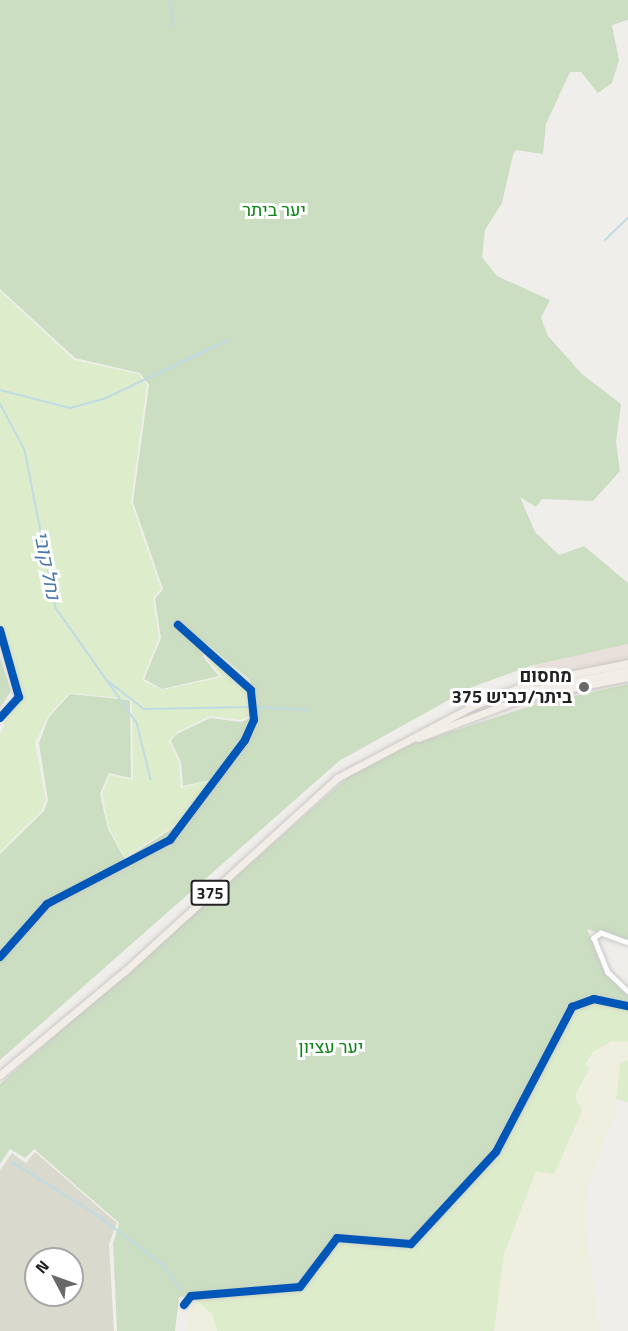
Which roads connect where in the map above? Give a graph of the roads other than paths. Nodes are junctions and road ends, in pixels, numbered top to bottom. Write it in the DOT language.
graph roads {
  1 [pos="178,625"];
  2 [pos="0,630"];
  3 [pos="628,663"];
  4 [pos="628,670"];
  5 [pos="628,677"];
  6 [pos="475,705"];
  7 [pos="0,718"];
  8 [pos="388,749"];
  9 [pos="628,943"];
  10 [pos="0,957"];
  11 [pos="628,991"];
  12 [pos="628,1006"];
  13 [pos="1,1074"];
  14 [pos="184,1305"];
  1 -- 10 [label="street"];
  2 -- 7 [label="street"];
  3 -- 6 [label="main road, 375"];
  4 -- 6 [label="main road"];
  5 -- 8 [label="main road"];
  6 -- 8 [label="main road, 375"];
  8 -- 13 [label="main road, 375"];
  9 -- 11 [label="street"];
  12 -- 14 [label="street"];
}
